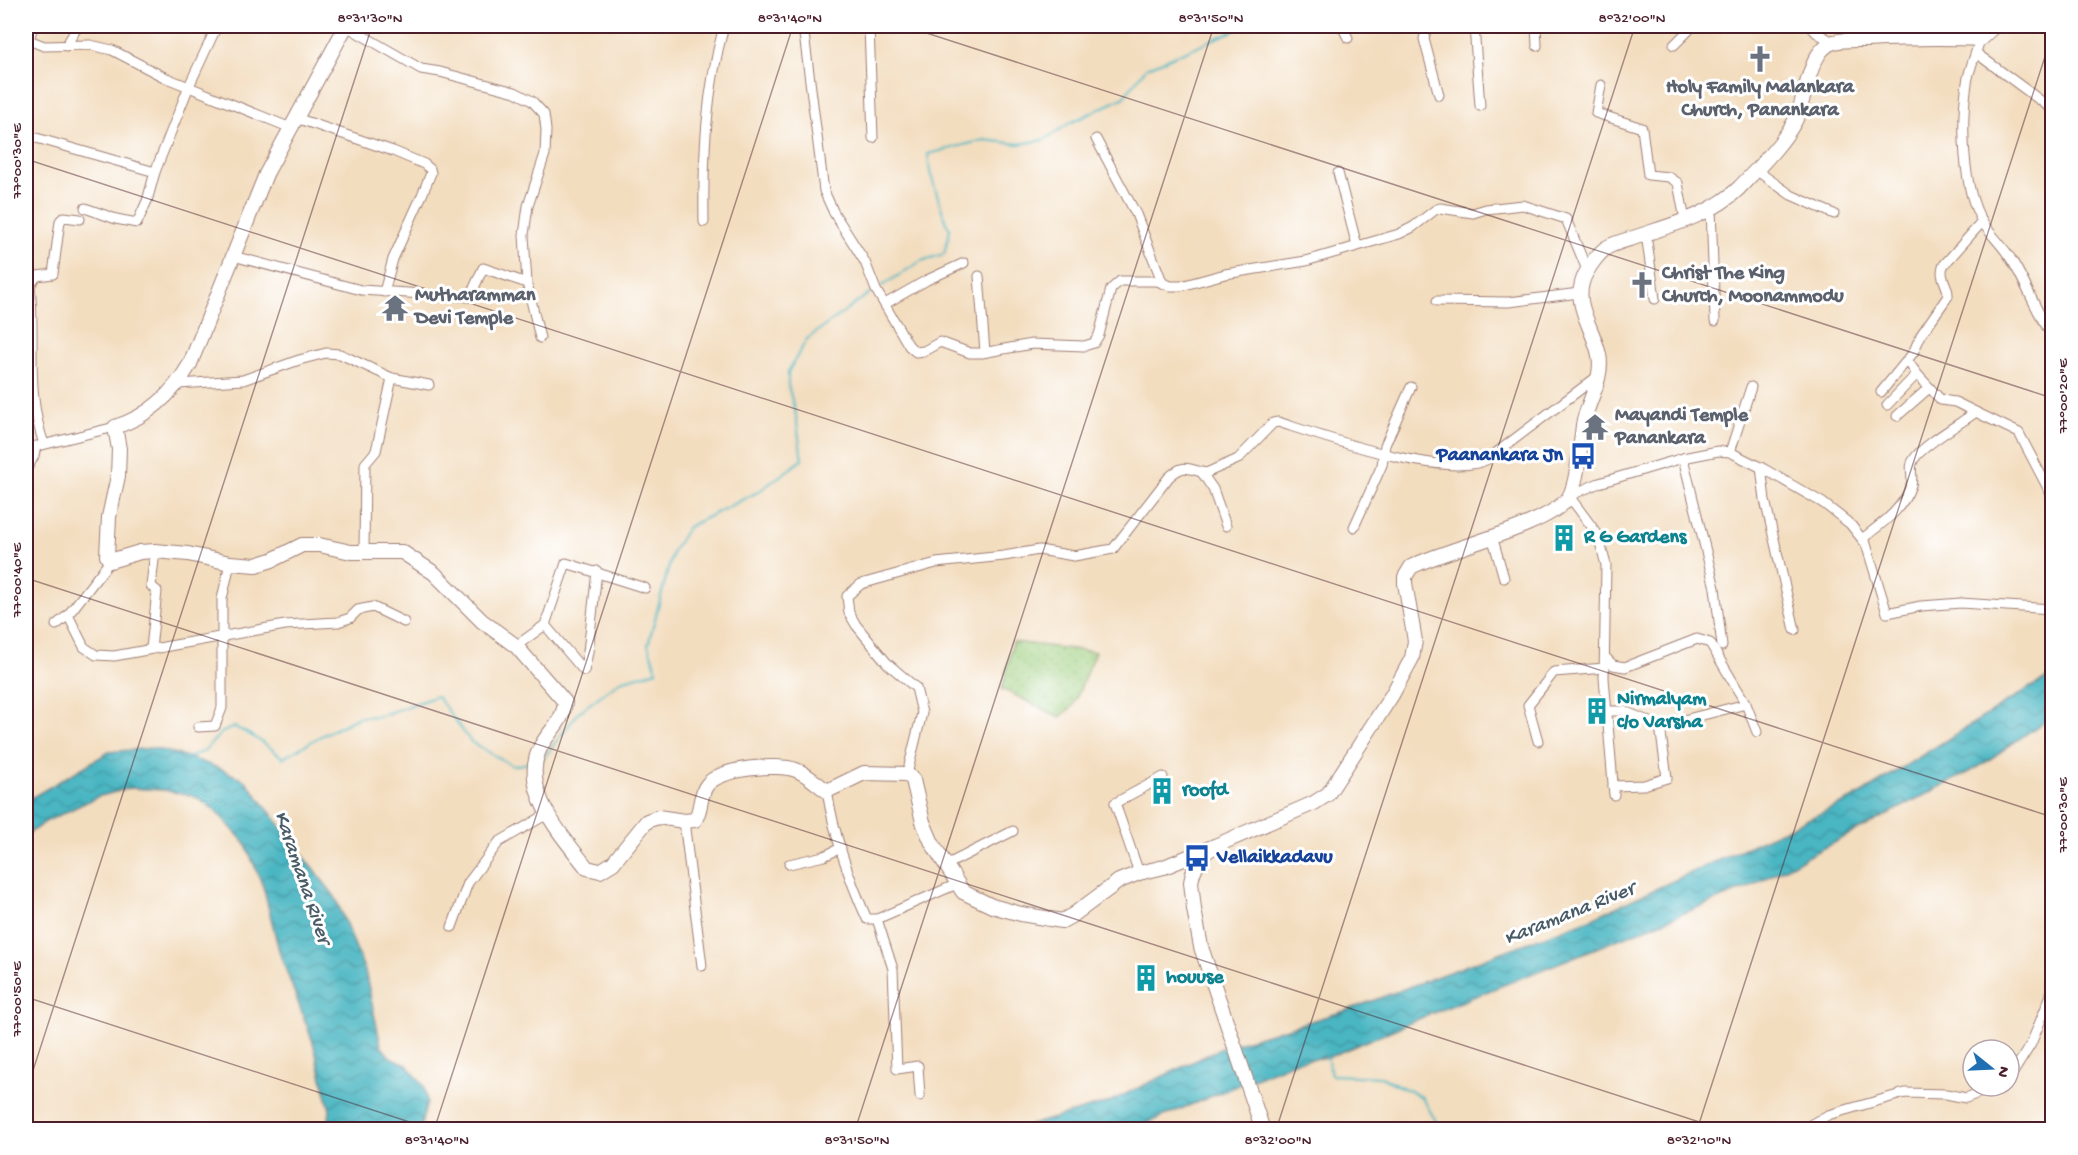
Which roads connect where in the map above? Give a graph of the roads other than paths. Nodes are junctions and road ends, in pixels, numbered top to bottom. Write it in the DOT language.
graph roads {
  1 [pos="33,26"];
  2 [pos="78,26"];
  3 [pos="217,26"];
  4 [pos="346,26"];
  5 [pos="724,26"];
  6 [pos="803,26"];
  7 [pos="869,26"];
  8 [pos="1342,26"];
  9 [pos="1427,26"];
  10 [pos="1474,26"];
  11 [pos="1536,26"];
  12 [pos="1693,26"];
  13 [pos="1810,26"];
  14 [pos="1859,26"];
  15 [pos="1994,26"];
  16 [pos="1347,38"];
  17 [pos="27,39"];
  18 [pos="1980,39"];
  19 [pos="1859,40"];
  20 [pos="1833,42"];
  21 [pos="1674,45"];
  22 [pos="66,46"];
  23 [pos="1537,46"];
  24 [pos="1976,53"];
  25 [pos="1601,85"];
  26 [pos="189,86"];
  27 [pos="1439,95"];
  28 [pos="1480,106"];
  29 [pos="2052,110"];
  30 [pos="293,123"];
  31 [pos="26,135"];
  32 [pos="873,138"];
  33 [pos="1096,139"];
  34 [pos="1756,170"];
  35 [pos="155,172"];
  36 [pos="1338,173"];
  37 [pos="1712,207"];
  38 [pos="85,208"];
  39 [pos="1834,214"];
  40 [pos="80,219"];
  41 [pos="1685,220"];
  42 [pos="704,222"];
  43 [pos="1982,222"];
  44 [pos="1646,234"];
  45 [pos="1357,246"];
  46 [pos="233,256"];
  47 [pos="964,264"];
  48 [pos="1587,270"];
  49 [pos="979,276"];
  50 [pos="527,283"];
  51 [pos="28,284"];
  52 [pos="1163,284"];
  53 [pos="384,292"];
  54 [pos="1579,293"];
  55 [pos="1654,299"];
  56 [pos="1437,301"];
  57 [pos="885,304"];
  58 [pos="1715,321"];
  59 [pos="2052,335"];
  60 [pos="540,338"];
  61 [pos="985,352"];
  62 [pos="1907,360"];
  63 [pos="1917,374"];
  64 [pos="1598,376"];
  65 [pos="392,378"];
  66 [pos="178,384"];
  67 [pos="429,385"];
  68 [pos="1411,387"];
  69 [pos="1751,387"];
  70 [pos="1929,388"];
  71 [pos="1881,392"];
  72 [pos="1887,405"];
  73 [pos="1973,414"];
  74 [pos="1897,416"];
  75 [pos="115,427"];
  76 [pos="40,445"];
  77 [pos="26,449"];
  78 [pos="1730,452"];
  79 [pos="1384,455"];
  80 [pos="1683,458"];
  81 [pos="1761,467"];
  82 [pos="26,470"];
  83 [pos="1202,473"];
  84 [pos="1569,496"];
  85 [pos="2052,496"];
  86 [pos="1226,526"];
  87 [pos="1354,528"];
  88 [pos="1492,536"];
  89 [pos="1862,539"];
  90 [pos="155,551"];
  91 [pos="364,552"];
  92 [pos="110,561"];
  93 [pos="230,563"];
  94 [pos="597,571"];
  95 [pos="1504,578"];
  96 [pos="645,588"];
  97 [pos="2052,609"];
  98 [pos="68,615"];
  99 [pos="404,622"];
  100 [pos="56,625"];
  101 [pos="545,625"];
  102 [pos="1795,630"];
  103 [pos="223,636"];
  104 [pos="516,646"];
  105 [pos="1722,646"];
  106 [pos="151,649"];
  107 [pos="1605,657"];
  108 [pos="1605,668"];
  109 [pos="1746,704"];
  110 [pos="1607,711"];
  111 [pos="1660,726"];
  112 [pos="198,727"];
  113 [pos="1757,732"];
  114 [pos="1538,741"];
  115 [pos="907,774"];
  116 [pos="1163,777"];
  117 [pos="827,791"];
  118 [pos="549,813"];
  119 [pos="684,821"];
  120 [pos="1013,831"];
  121 [pos="1215,846"];
  122 [pos="841,848"];
  123 [pos="789,864"];
  124 [pos="946,865"];
  125 [pos="1139,873"];
  126 [pos="957,884"];
  127 [pos="877,919"];
  128 [pos="452,927"];
  129 [pos="2052,947"];
  130 [pos="702,966"];
  131 [pos="2021,1060"];
  132 [pos="920,1096"];
  133 [pos="1961,1097"];
  134 [pos="1263,1128"];
  135 [pos="1332,1130"];
  136 [pos="1378,1130"];
  137 [pos="1801,1130"];
  1 -- 17 [label="street"];
  2 -- 22 [label="street"];
  3 -- 26 [label="street"];
  4 -- 30 [label="street"];
  4 -- 50 [label="street"];
  5 -- 42 [label="street"];
  6 -- 57 [label="street"];
  7 -- 32 [label="street"];
  8 -- 16 [label="street"];
  9 -- 27 [label="street"];
  10 -- 28 [label="street"];
  11 -- 23 [label="street"];
  12 -- 21 [label="street"];
  13 -- 20 [label="street"];
  14 -- 19 [label="street"];
  15 -- 18 [label="street"];
  17 -- 22 [label="street"];
  18 -- 19 [label="street"];
  18 -- 24 [label="street"];
  19 -- 20 [label="street"];
  20 -- 34 [label="street"];
  22 -- 26 [label="street"];
  24 -- 29 [label="street"];
  24 -- 43 [label="street"];
  25 -- 41 [label="street"];
  26 -- 30 [label="street"];
  26 -- 35 [label="street"];
  30 -- 46 [label="street"];
  30 -- 53 [label="street"];
  31 -- 35 [label="street"];
  33 -- 52 [label="street"];
  34 -- 37 [label="street"];
  34 -- 39 [label="street"];
  35 -- 38 [label="street"];
  36 -- 45 [label="street"];
  37 -- 41 [label="street"];
  37 -- 58 [label="street"];
  40 -- 51 [label="street"];
  41 -- 44 [label="street"];
  43 -- 59 [label="street"];
  43 -- 62 [label="street"];
  44 -- 48 [label="street"];
  44 -- 55 [label="street"];
  45 -- 48 [label="street"];
  45 -- 52 [label="street"];
  46 -- 53 [label="street"];
  46 -- 66 [label="street"];
  47 -- 57 [label="street"];
  48 -- 54 [label="street"];
  49 -- 61 [label="street"];
  50 -- 53 [label="street"];
  50 -- 60 [label="street"];
  51 -- 76 [label="street"];
  52 -- 61 [label="street"];
  54 -- 56 [label="street"];
  54 -- 64 [label="street"];
  57 -- 61 [label="street"];
  62 -- 63 [label="street"];
  62 -- 71 [label="street"];
  63 -- 70 [label="street"];
  63 -- 72 [label="street"];
  64 -- 79 [label="street"];
  64 -- 84 [label="street"];
  65 -- 66 [label="street"];
  65 -- 67 [label="street"];
  65 -- 91 [label="street"];
  66 -- 75 [label="street"];
  68 -- 79 [label="street"];
  69 -- 78 [label="street"];
  70 -- 74 [label="street"];
  70 -- 85 [label="street"];
  73 -- 89 [label="street"];
  75 -- 76 [label="street"];
  75 -- 92 [label="street"];
  76 -- 77 [label="street"];
  76 -- 82 [label="street"];
  78 -- 80 [label="street"];
  78 -- 81 [label="street"];
  79 -- 83 [label="street"];
  79 -- 87 [label="street"];
  80 -- 84 [label="street"];
  80 -- 105 [label="street"];
  81 -- 89 [label="street"];
  81 -- 102 [label="street"];
  83 -- 86 [label="street"];
  83 -- 115 [label="street"];
  84 -- 88 [label="street"];
  84 -- 107 [label="street"];
  88 -- 95 [label="street"];
  88 -- 121 [label="street"];
  89 -- 97 [label="street"];
  90 -- 92 [label="street"];
  90 -- 93 [label="street"];
  90 -- 106 [label="street"];
  91 -- 93 [label="street"];
  91 -- 104 [label="street"];
  92 -- 98 [label="street"];
  93 -- 103 [label="street"];
  94 -- 96 [label="street"];
  94 -- 101 [label="street"];
  94 -- 101 [label="street"];
  98 -- 100 [label="street"];
  98 -- 106 [label="street"];
  99 -- 103 [label="street"];
  101 -- 104 [label="street"];
  103 -- 106 [label="street"];
  103 -- 112 [label="street"];
  104 -- 118 [label="street"];
  107 -- 108 [label="street"];
  107 -- 109 [label="street"];
  108 -- 110 [label="street"];
  108 -- 114 [label="street"];
  109 -- 111 [label="street"];
  109 -- 113 [label="street"];
  110 -- 111 [label="street"];
  110 -- 111 [label="street"];
  115 -- 117 [label="street"];
  115 -- 124 [label="street"];
  116 -- 125 [label="street"];
  117 -- 119 [label="street"];
  117 -- 122 [label="street"];
  118 -- 119 [label="street"];
  118 -- 128 [label="street"];
  119 -- 130 [label="street"];
  120 -- 124 [label="street"];
  121 -- 125 [label="street"];
  121 -- 134 [label="street"];
  122 -- 123 [label="street"];
  122 -- 127 [label="street"];
  124 -- 126 [label="street"];
  125 -- 126 [label="street"];
  126 -- 127 [label="street"];
  127 -- 132 [label="street"];
  129 -- 131 [label="street"];
  133 -- 137 [label="street"];
  135 -- 136 [label="street"];
}
